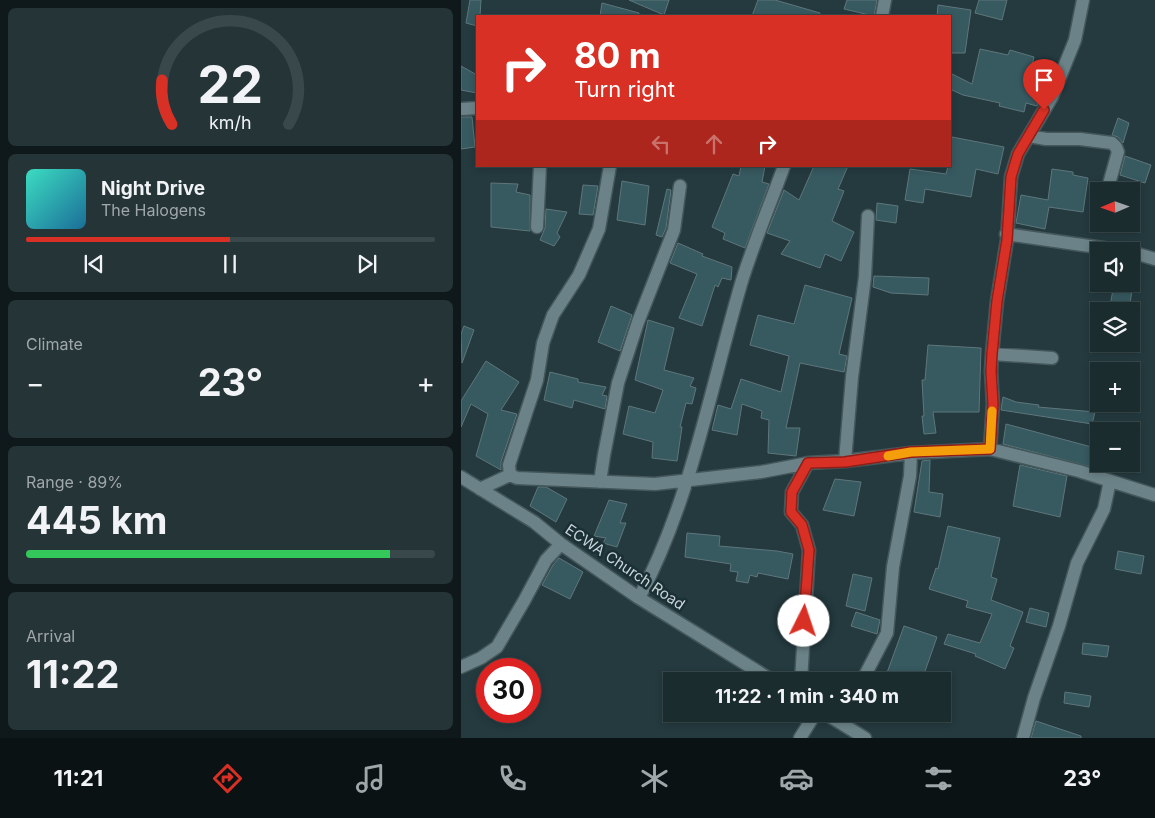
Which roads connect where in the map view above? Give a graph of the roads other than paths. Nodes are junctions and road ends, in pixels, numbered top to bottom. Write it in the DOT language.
graph roads {
  1 [pos="885,0"];
  2 [pos="1083,0"];
  3 [pos="882,15"];
  4 [pos="476,108"];
  5 [pos="461,109"];
  6 [pos="1029,136"];
  7 [pos="541,167"];
  8 [pos="610,167"];
  9 [pos="784,167"];
  10 [pos="1110,182"];
  11 [pos="681,186"];
  12 [pos="868,216"];
  13 [pos="537,227"];
  14 [pos="1006,234"];
  15 [pos="1090,246"];
  16 [pos="1140,254"];
  17 [pos="1155,258"];
  18 [pos="992,354"];
  19 [pos="1052,358"];
  20 [pos="990,449"];
  21 [pos="911,452"];
  22 [pos="845,462"];
  23 [pos="808,463"];
  24 [pos="510,475"];
  25 [pos="461,477"];
  26 [pos="687,479"];
  27 [pos="1110,481"];
  28 [pos="600,482"];
  29 [pos="480,489"];
  30 [pos="1155,495"];
  31 [pos="561,544"];
  32 [pos="639,598"];
  33 [pos="461,667"];
  34 [pos="758,672"];
  35 [pos="802,672"];
  36 [pos="867,672"];
  37 [pos="810,722"];
  38 [pos="847,722"];
  39 [pos="800,738"];
  40 [pos="865,738"];
  41 [pos="1023,738"];
  1 -- 3 [label="street"];
  2 -- 6 [label="street"];
  4 -- 5 [label="street"];
  6 -- 10 [label="street"];
  6 -- 14 [label="street"];
  7 -- 13 [label="street"];
  8 -- 24 [label="street"];
  9 -- 26 [label="street"];
  11 -- 28 [label="street"];
  12 -- 22 [label="street"];
  14 -- 15 [label="street"];
  14 -- 18 [label="street"];
  16 -- 17 [label="street"];
  18 -- 19 [label="street"];
  18 -- 20 [label="street"];
  20 -- 21 [label="street"];
  20 -- 27 [label="street"];
  21 -- 22 [label="street"];
  21 -- 36 [label="street"];
  22 -- 23 [label="street"];
  23 -- 26 [label="street"];
  23 -- 35 [label="street"];
  24 -- 28 [label="street"];
  24 -- 29 [label="street"];
  25 -- 29 [label="street, ECWA Church Road"];
  26 -- 28 [label="street"];
  26 -- 32 [label="street"];
  27 -- 30 [label="street"];
  27 -- 41 [label="street"];
  29 -- 31 [label="street, ECWA Church Road"];
  31 -- 32 [label="street, ECWA Church Road"];
  31 -- 33 [label="street"];
  32 -- 34 [label="street, ECWA Church Road"];
  37 -- 39 [label="street"];
  38 -- 40 [label="street"];
}
